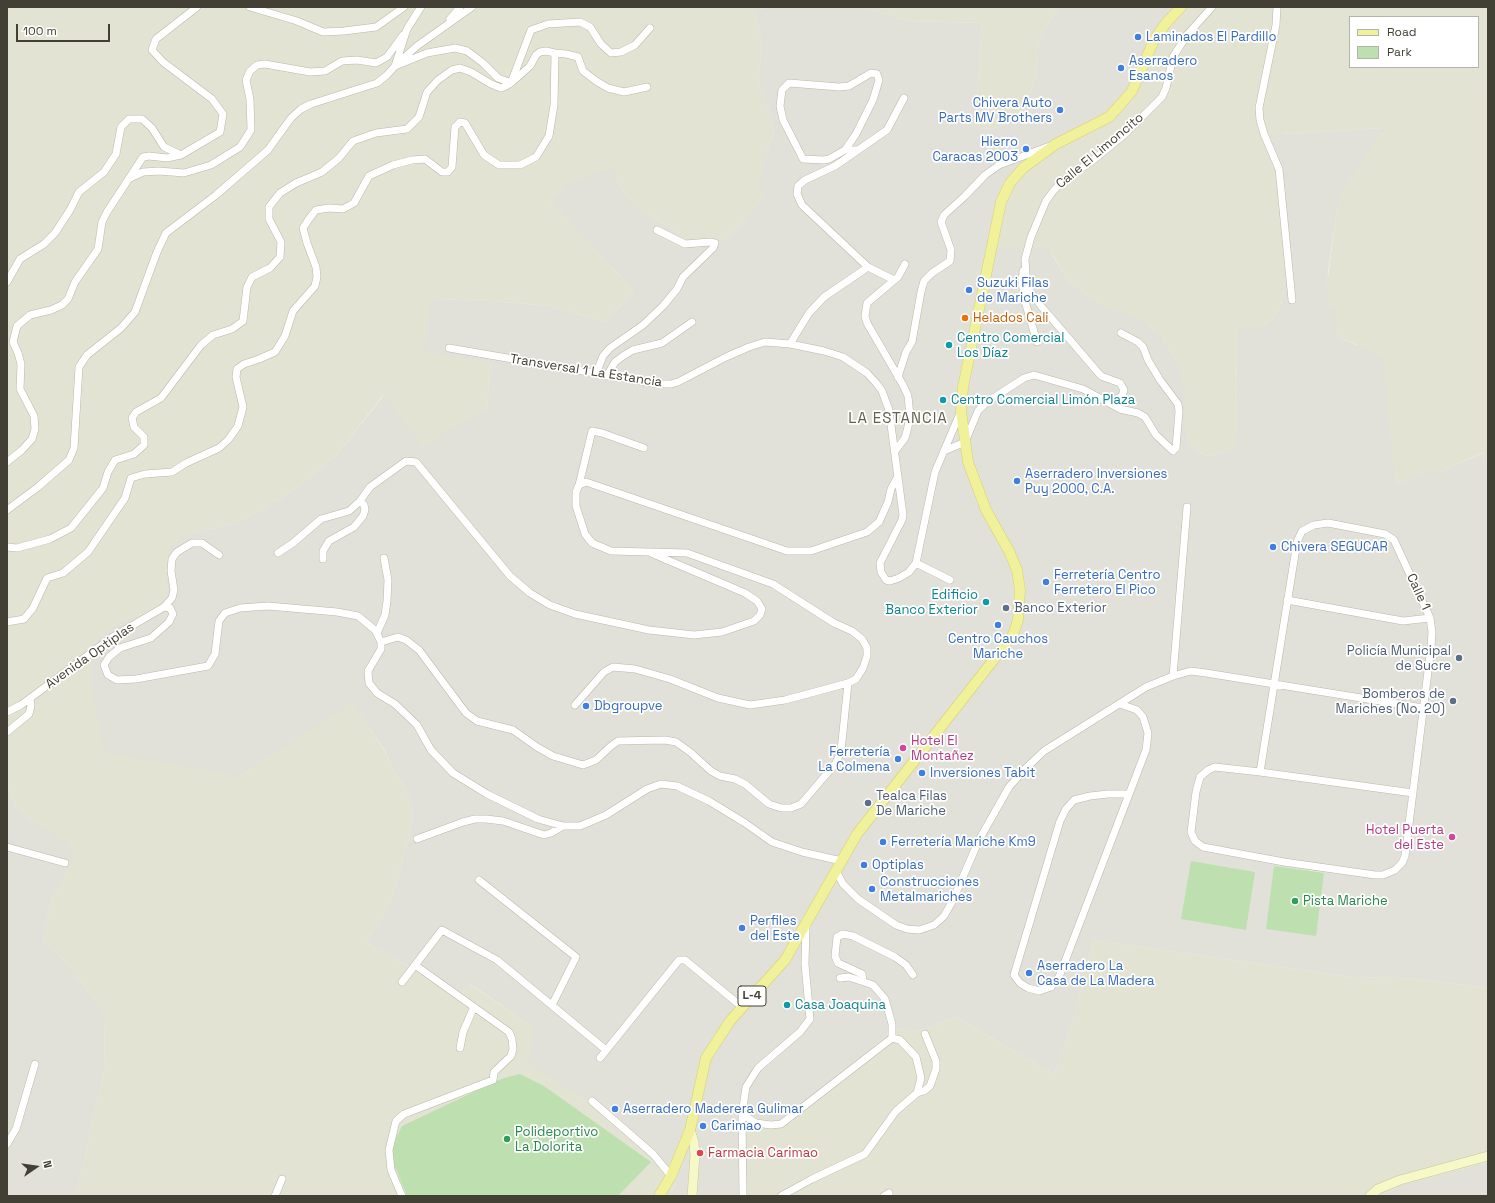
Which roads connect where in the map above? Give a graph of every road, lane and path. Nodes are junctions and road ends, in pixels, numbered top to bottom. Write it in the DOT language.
graph roads {
  1 [pos="197,7"];
  2 [pos="250,7"];
  3 [pos="404,7"];
  4 [pos="421,7"];
  5 [pos="460,7"];
  6 [pos="472,7"];
  7 [pos="1181,7"];
  8 [pos="1212,7"];
  9 [pos="1278,7"];
  10 [pos="259,8"];
  11 [pos="443,26"];
  12 [pos="650,28"];
  13 [pos="407,29"];
  14 [pos="555,53"];
  15 [pos="395,66"];
  16 [pos="510,83"];
  17 [pos="648,87"];
  18 [pos="904,98"];
  19 [pos="1056,144"];
  20 [pos="845,150"];
  21 [pos="857,150"];
  22 [pos="181,155"];
  23 [pos="130,178"];
  24 [pos="657,230"];
  25 [pos="1025,259"];
  26 [pos="905,264"];
  27 [pos="868,267"];
  28 [pos="894,280"];
  29 [pos="7,282"];
  30 [pos="1292,300"];
  31 [pos="692,322"];
  32 [pos="1121,333"];
  33 [pos="1037,342"];
  34 [pos="790,344"];
  35 [pos="449,348"];
  36 [pos="596,374"];
  37 [pos="607,376"];
  38 [pos="898,377"];
  39 [pos="1105,401"];
  40 [pos="961,411"];
  41 [pos="965,442"];
  42 [pos="644,448"];
  43 [pos="895,451"];
  44 [pos="944,451"];
  45 [pos="7,462"];
  46 [pos="898,476"];
  47 [pos="579,485"];
  48 [pos="360,501"];
  49 [pos="1187,507"];
  50 [pos="7,510"];
  51 [pos="7,547"];
  52 [pos="649,552"];
  53 [pos="278,553"];
  54 [pos="219,555"];
  55 [pos="384,558"];
  56 [pos="323,559"];
  57 [pos="916,564"];
  58 [pos="950,580"];
  59 [pos="1287,600"];
  60 [pos="164,607"];
  61 [pos="1430,618"];
  62 [pos="7,622"];
  63 [pos="377,633"];
  64 [pos="381,642"];
  65 [pos="1172,676"];
  66 [pos="848,683"];
  67 [pos="1273,684"];
  68 [pos="30,698"];
  69 [pos="1120,704"];
  70 [pos="575,705"];
  71 [pos="1423,708"];
  72 [pos="7,712"];
  73 [pos="7,732"];
  74 [pos="1260,772"];
  75 [pos="1129,794"];
  76 [pos="1412,794"];
  77 [pos="563,826"];
  78 [pos="417,839"];
  79 [pos="9,846"];
  80 [pos="842,861"];
  81 [pos="65,863"];
  82 [pos="836,871"];
  83 [pos="479,880"];
  84 [pos="806,924"];
  85 [pos="415,965"];
  86 [pos="913,976"];
  87 [pos="840,978"];
  88 [pos="863,981"];
  89 [pos="402,982"];
  90 [pos="552,1006"];
  91 [pos="474,1007"];
  92 [pos="742,1007"];
  93 [pos="925,1034"];
  94 [pos="892,1038"];
  95 [pos="460,1048"];
  96 [pos="606,1050"];
  97 [pos="600,1058"];
  98 [pos="35,1064"];
  99 [pos="917,1093"];
  100 [pos="592,1101"];
  101 [pos="742,1114"];
  102 [pos="690,1130"];
  103 [pos="7,1144"];
  104 [pos="1488,1156"];
  105 [pos="671,1176"];
  106 [pos="282,1178"];
  107 [pos="275,1196"];
  108 [pos="402,1196"];
  109 [pos="659,1196"];
  110 [pos="692,1196"];
  111 [pos="743,1196"];
  112 [pos="781,1196"];
  113 [pos="1370,1196"];
  1 -- 22 [label="street"];
  2 -- 10 [label="street"];
  3 -- 10 [label="street"];
  4 -- 13 [label="street"];
  5 -- 11 [label="street"];
  6 -- 11 [label="street"];
  7 -- 19 [label="main road, L-4"];
  8 -- 25 [label="street, Calle El Limoncito"];
  9 -- 30 [label="street"];
  11 -- 15 [label="street"];
  12 -- 16 [label="street"];
  13 -- 15 [label="street"];
  13 -- 23 [label="street"];
  14 -- 16 [label="street"];
  14 -- 17 [label="street"];
  14 -- 62 [label="street"];
  15 -- 16 [label="street"];
  15 -- 50 [label="street"];
  16 -- 51 [label="street"];
  18 -- 21 [label="street"];
  19 -- 38 [label="street"];
  19 -- 40 [label="main road, L-4"];
  20 -- 20 [label="street"];
  20 -- 21 [label="street"];
  21 -- 27 [label="street"];
  22 -- 23 [label="street"];
  22 -- 29 [label="street"];
  23 -- 45 [label="street"];
  24 -- 36 [label="street"];
  25 -- 33 [label="street"];
  25 -- 39 [label="street, Calle El Limoncito"];
  26 -- 28 [label="street"];
  27 -- 28 [label="street"];
  27 -- 34 [label="street"];
  28 -- 38 [label="street"];
  31 -- 37 [label="street"];
  32 -- 39 [label="street"];
  34 -- 37 [label="street, Transversal 1 La Estancia"];
  34 -- 43 [label="street, Transversal 1 La Estancia"];
  35 -- 36 [label="street, Transversal 1 La Estancia"];
  36 -- 37 [label="street, Transversal 1 La Estancia"];
  38 -- 43 [label="street"];
  39 -- 41 [label="street"];
  40 -- 41 [label="main road, L-4"];
  40 -- 44 [label="street"];
  41 -- 44 [label="street"];
  41 -- 80 [label="main road, L-4"];
  42 -- 47 [label="street"];
  43 -- 46 [label="street, Transversal 1 La Estancia"];
  44 -- 57 [label="street"];
  46 -- 47 [label="street"];
  46 -- 57 [label="street, Transversal 1 La Estancia"];
  47 -- 52 [label="street"];
  48 -- 52 [label="street"];
  48 -- 53 [label="street"];
  48 -- 56 [label="street"];
  49 -- 65 [label="street"];
  52 -- 66 [label="street"];
  54 -- 60 [label="street"];
  55 -- 63 [label="street"];
  57 -- 58 [label="street"];
  59 -- 61 [label="street"];
  59 -- 61 [label="street, Calle 1"];
  59 -- 67 [label="street, Calle 1"];
  60 -- 63 [label="street, Avenida Optiplas"];
  60 -- 68 [label="street, Avenida Optiplas"];
  61 -- 71 [label="street, Calle 1"];
  63 -- 64 [label="street, Avenida Optiplas"];
  64 -- 66 [label="street"];
  64 -- 77 [label="street"];
  65 -- 67 [label="street"];
  65 -- 69 [label="street"];
  66 -- 70 [label="street"];
  67 -- 71 [label="street"];
  67 -- 74 [label="street, Calle 1"];
  68 -- 72 [label="street, Avenida Optiplas"];
  68 -- 73 [label="street"];
  69 -- 75 [label="street"];
  69 -- 82 [label="street"];
  71 -- 76 [label="street, Calle 1"];
  74 -- 76 [label="street, Calle 1"];
  74 -- 76 [label="street, Calle 1"];
  75 -- 75 [label="street"];
  77 -- 78 [label="street"];
  77 -- 80 [label="street"];
  79 -- 81 [label="street"];
  80 -- 82 [label="main road, L-4"];
  82 -- 84 [label="main road, L-4"];
  83 -- 90 [label="street"];
  84 -- 92 [label="main road, L-4"];
  84 -- 101 [label="street"];
  85 -- 89 [label="street"];
  85 -- 90 [label="street"];
  85 -- 91 [label="street"];
  86 -- 88 [label="street"];
  87 -- 88 [label="street"];
  88 -- 94 [label="street"];
  90 -- 96 [label="street"];
  91 -- 95 [label="street"];
  91 -- 108 [label="street"];
  92 -- 96 [label="street"];
  92 -- 102 [label="main road, L-4"];
  93 -- 99 [label="street"];
  94 -- 99 [label="street"];
  94 -- 101 [label="street"];
  96 -- 97 [label="street"];
  98 -- 103 [label="street"];
  99 -- 112 [label="street"];
  100 -- 105 [label="street"];
  101 -- 111 [label="street"];
  102 -- 105 [label="main road, L-4"];
  102 -- 110 [label="main road"];
  104 -- 113 [label="main road"];
  105 -- 109 [label="main road, L-4"];
  106 -- 107 [label="street"];
}
